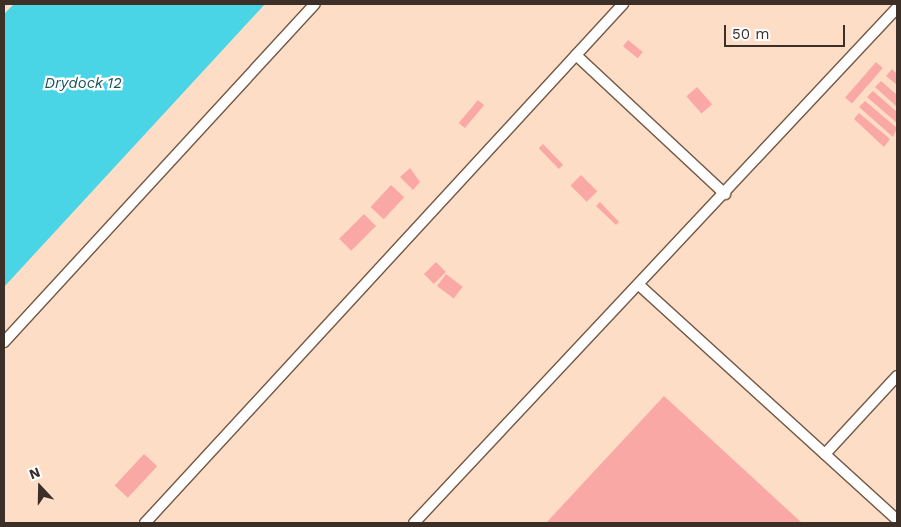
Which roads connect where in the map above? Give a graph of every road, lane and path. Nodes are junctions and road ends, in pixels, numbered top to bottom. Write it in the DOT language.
graph roads {
  1 [pos="315,4"];
  2 [pos="622,4"];
  3 [pos="897,8"];
  4 [pos="576,55"];
  5 [pos="725,194"];
  6 [pos="639,285"];
  7 [pos="4,342"];
  8 [pos="897,376"];
  9 [pos="825,454"];
  10 [pos="897,520"];
  11 [pos="145,523"];
  12 [pos="414,523"];
  1 -- 7 [label="lane"];
  2 -- 4 [label="lane"];
  3 -- 5 [label="lane"];
  4 -- 5 [label="lane"];
  4 -- 11 [label="lane"];
  5 -- 6 [label="lane"];
  6 -- 9 [label="lane"];
  6 -- 12 [label="lane"];
  8 -- 9 [label="lane"];
  9 -- 10 [label="lane"];
}
